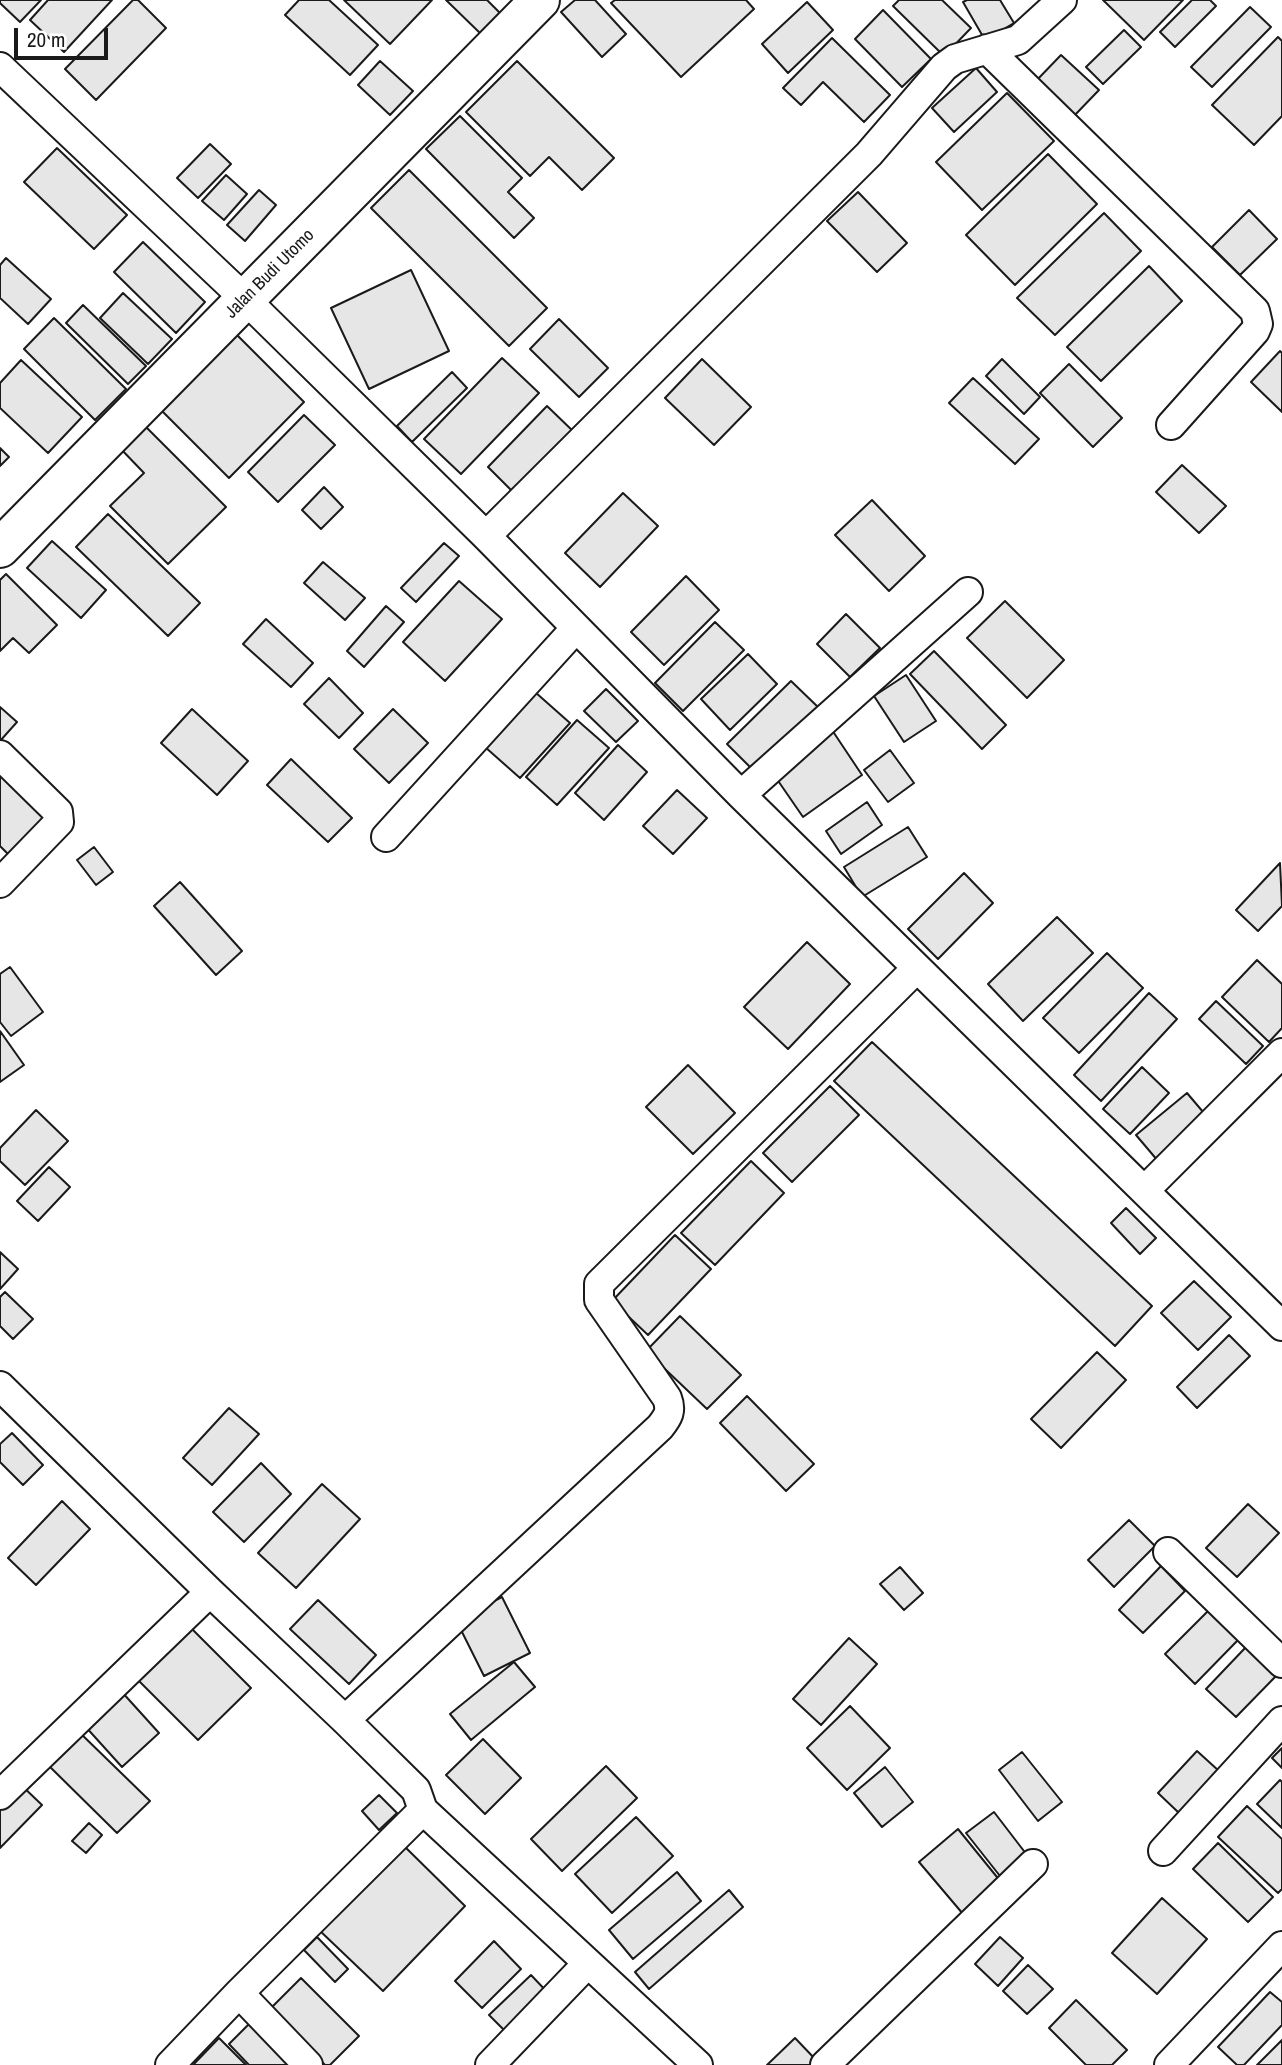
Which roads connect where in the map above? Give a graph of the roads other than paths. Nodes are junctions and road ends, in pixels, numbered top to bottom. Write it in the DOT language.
graph roads {
  1 [pos="540,0"];
  2 [pos="1062,0"];
  3 [pos="987,49"];
  4 [pos="0,67"];
  5 [pos="245,299"];
  6 [pos="1171,425"];
  7 [pos="486,536"];
  8 [pos="0,548"];
  9 [pos="968,592"];
  10 [pos="576,628"];
  11 [pos="0,755"];
  12 [pos="741,795"];
  13 [pos="386,837"];
  14 [pos="0,883"];
  15 [pos="918,968"];
  16 [pos="1282,1053"];
  17 [pos="1144,1191"];
  18 [pos="1282,1326"];
  19 [pos="0,1386"];
  20 [pos="1168,1552"];
  21 [pos="210,1592"];
  22 [pos="1282,1663"];
  23 [pos="345,1720"];
  24 [pos="1282,1721"];
  25 [pos="0,1795"];
  26 [pos="423,1810"];
  27 [pos="1163,1851"];
  28 [pos="1033,1864"];
  29 [pos="1282,1946"];
  30 [pos="588,1964"];
  31 [pos="239,1993"];
  32 [pos="170,2065"];
  33 [pos="308,2065"];
  34 [pos="490,2065"];
  35 [pos="698,2065"];
  36 [pos="825,2065"];
  37 [pos="1169,2065"];
  1 -- 5 [label="street, Jalan Budi Utomo"];
  2 -- 3 [label="street"];
  3 -- 6 [label="street"];
  3 -- 7 [label="street"];
  4 -- 5 [label="street"];
  5 -- 7 [label="street"];
  5 -- 8 [label="street, Jalan Budi Utomo"];
  7 -- 10 [label="street"];
  9 -- 12 [label="street"];
  10 -- 12 [label="street"];
  10 -- 13 [label="street"];
  11 -- 14 [label="street"];
  12 -- 15 [label="street"];
  15 -- 17 [label="street"];
  15 -- 23 [label="street"];
  16 -- 17 [label="street"];
  17 -- 18 [label="street"];
  19 -- 21 [label="street"];
  20 -- 22 [label="street"];
  21 -- 23 [label="street"];
  21 -- 25 [label="street"];
  23 -- 26 [label="street"];
  24 -- 27 [label="street"];
  26 -- 30 [label="street"];
  26 -- 31 [label="street"];
  28 -- 36 [label="street"];
  29 -- 37 [label="street"];
  30 -- 34 [label="street"];
  30 -- 35 [label="street"];
  31 -- 32 [label="street"];
  31 -- 33 [label="street"];
}
